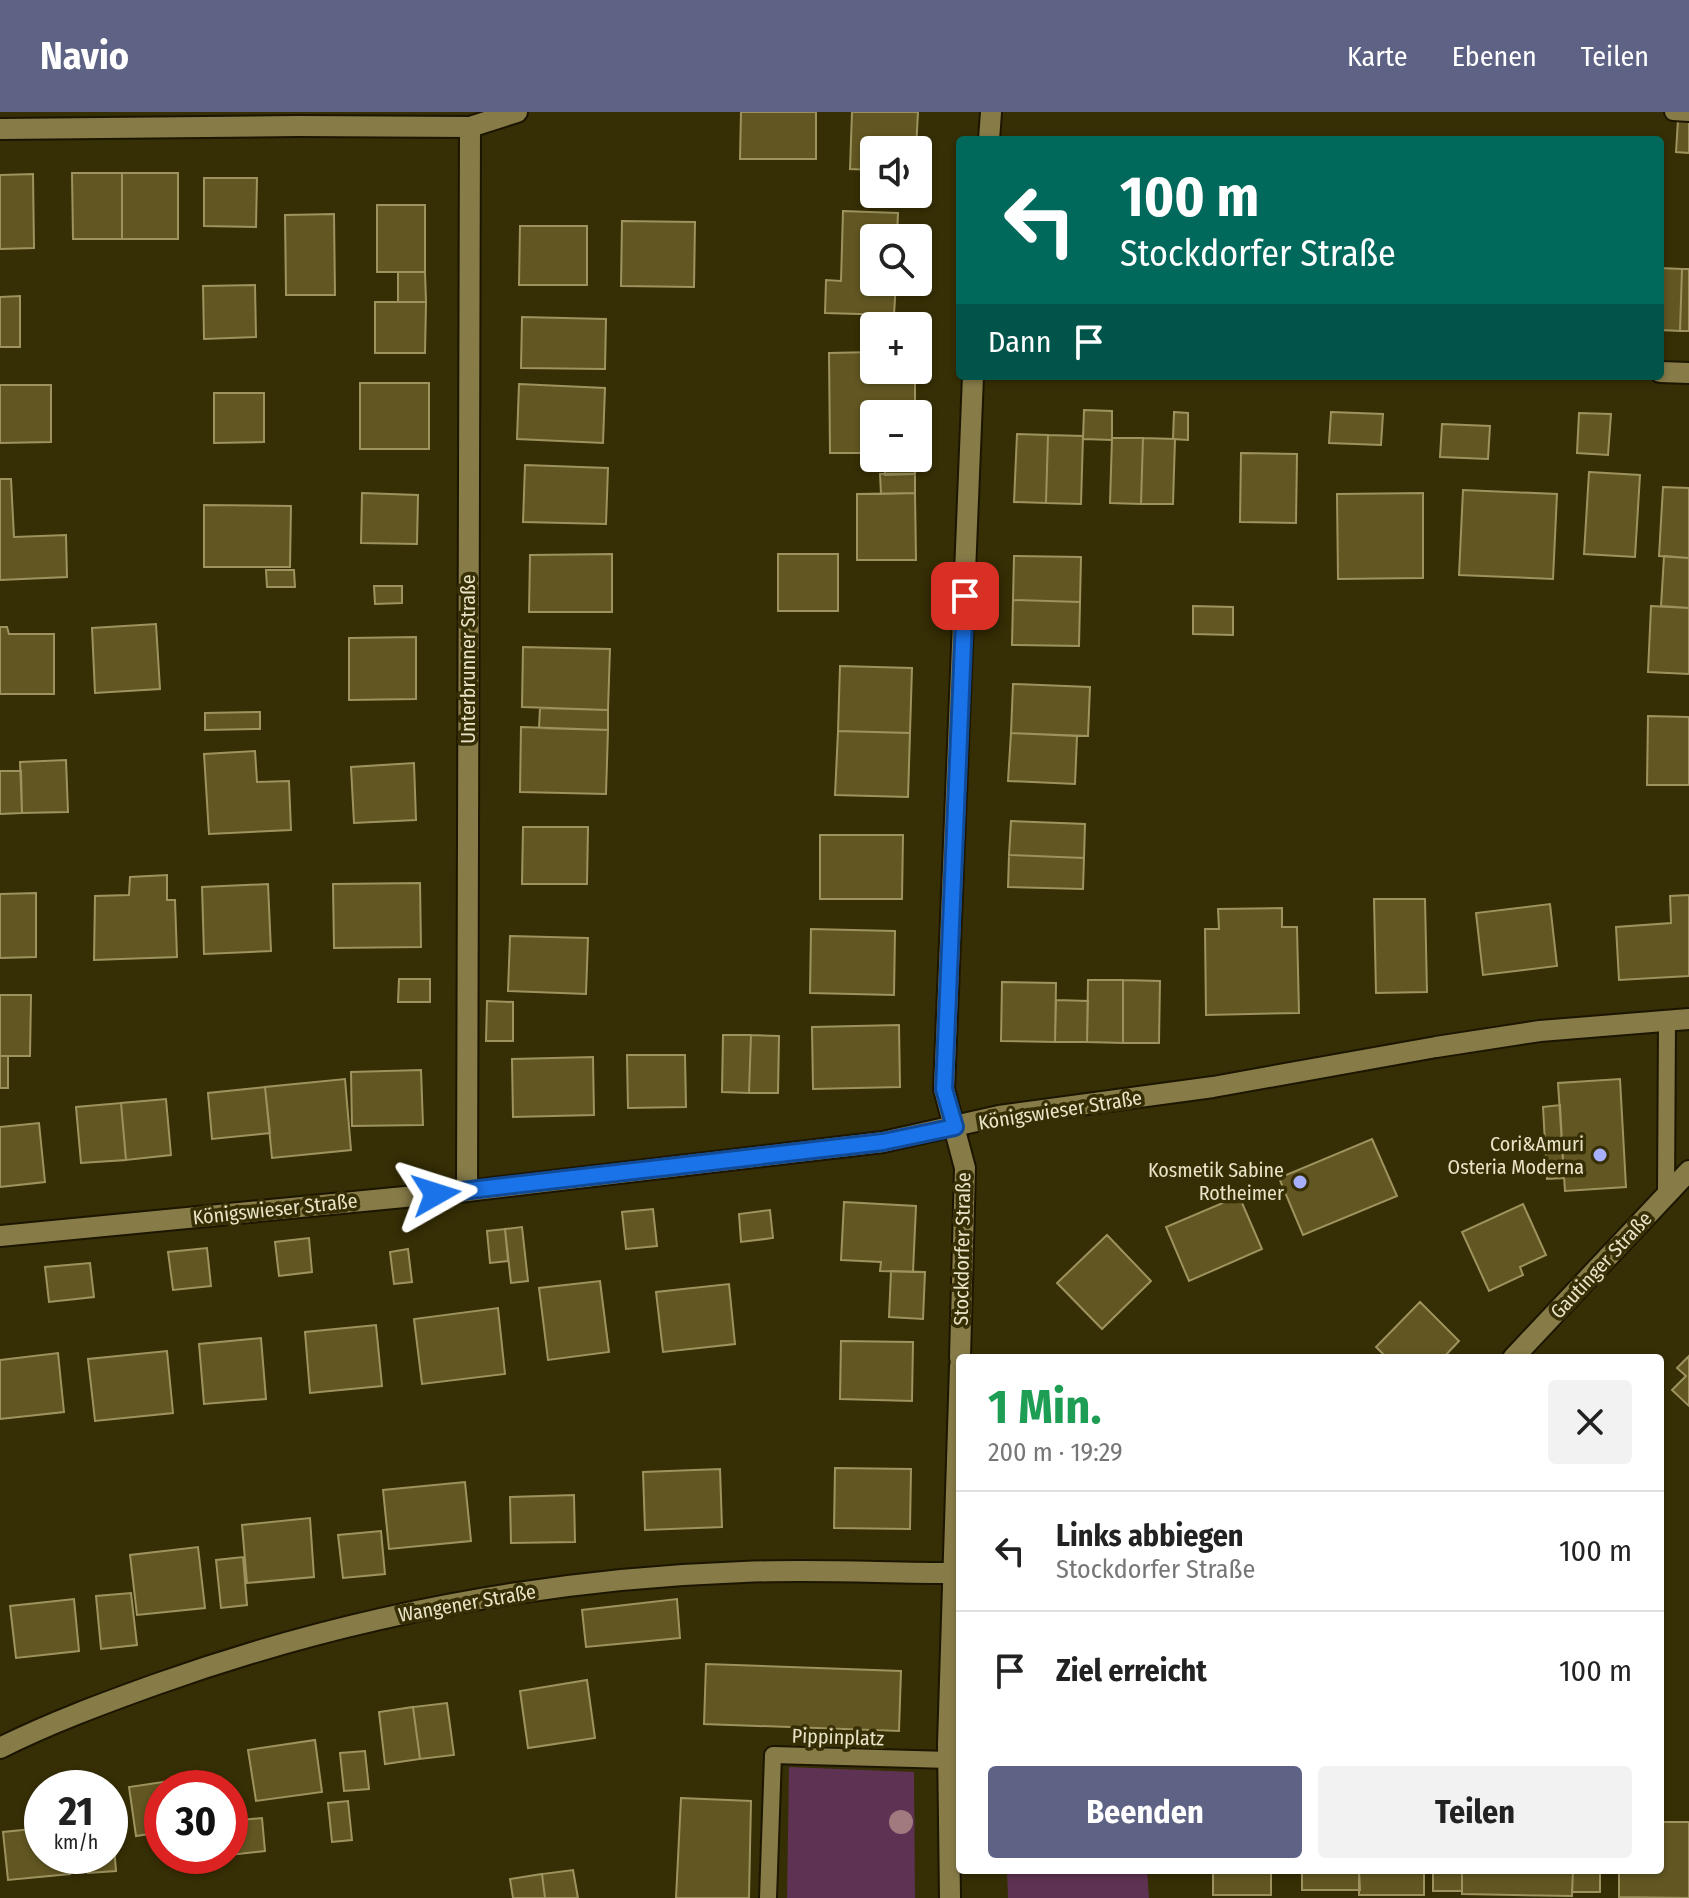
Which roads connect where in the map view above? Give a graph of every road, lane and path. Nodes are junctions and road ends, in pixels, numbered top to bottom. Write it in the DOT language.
graph roads {
  1 [pos="517,112"];
  2 [pos="991,112"];
  3 [pos="1673,112"];
  4 [pos="1689,113"];
  5 [pos="470,127"];
  6 [pos="0,129"];
  7 [pos="989,136"];
  8 [pos="1664,372"];
  9 [pos="1689,373"];
  10 [pos="973,380"];
  11 [pos="1689,1019"];
  12 [pos="1667,1020"];
  13 [pos="955,1127"];
  14 [pos="1689,1171"];
  15 [pos="467,1191"];
  16 [pos="1666,1195"];
  17 [pos="0,1236"];
  18 [pos="960,1354"];
  19 [pos="1517,1354"];
  20 [pos="956,1532"];
  21 [pos="955,1573"];
  22 [pos="0,1748"];
  23 [pos="952,1750"];
  24 [pos="768,1898"];
  25 [pos="950,1898"];
  1 -- 5 [label="street"];
  2 -- 7 [label="street"];
  3 -- 4 [label="lane"];
  5 -- 6 [label="street"];
  5 -- 15 [label="street, Unterbrunner Straße"];
  8 -- 9 [label="street"];
  10 -- 13 [label="street, Stockdorfer Straße"];
  11 -- 12 [label="street, Königswieser Straße"];
  12 -- 13 [label="street, Königswieser Straße"];
  12 -- 16 [label="lane"];
  13 -- 15 [label="street, Königswieser Straße"];
  13 -- 18 [label="street, Stockdorfer Straße"];
  14 -- 16 [label="street, Gautinger Straße"];
  15 -- 17 [label="street, Königswieser Straße"];
  16 -- 19 [label="street, Gautinger Straße"];
  20 -- 21 [label="street"];
  21 -- 22 [label="street, Wangener Straße"];
  21 -- 23 [label="street"];
  23 -- 24 [label="lane, Pippinplatz"];
  23 -- 25 [label="street"];
}
